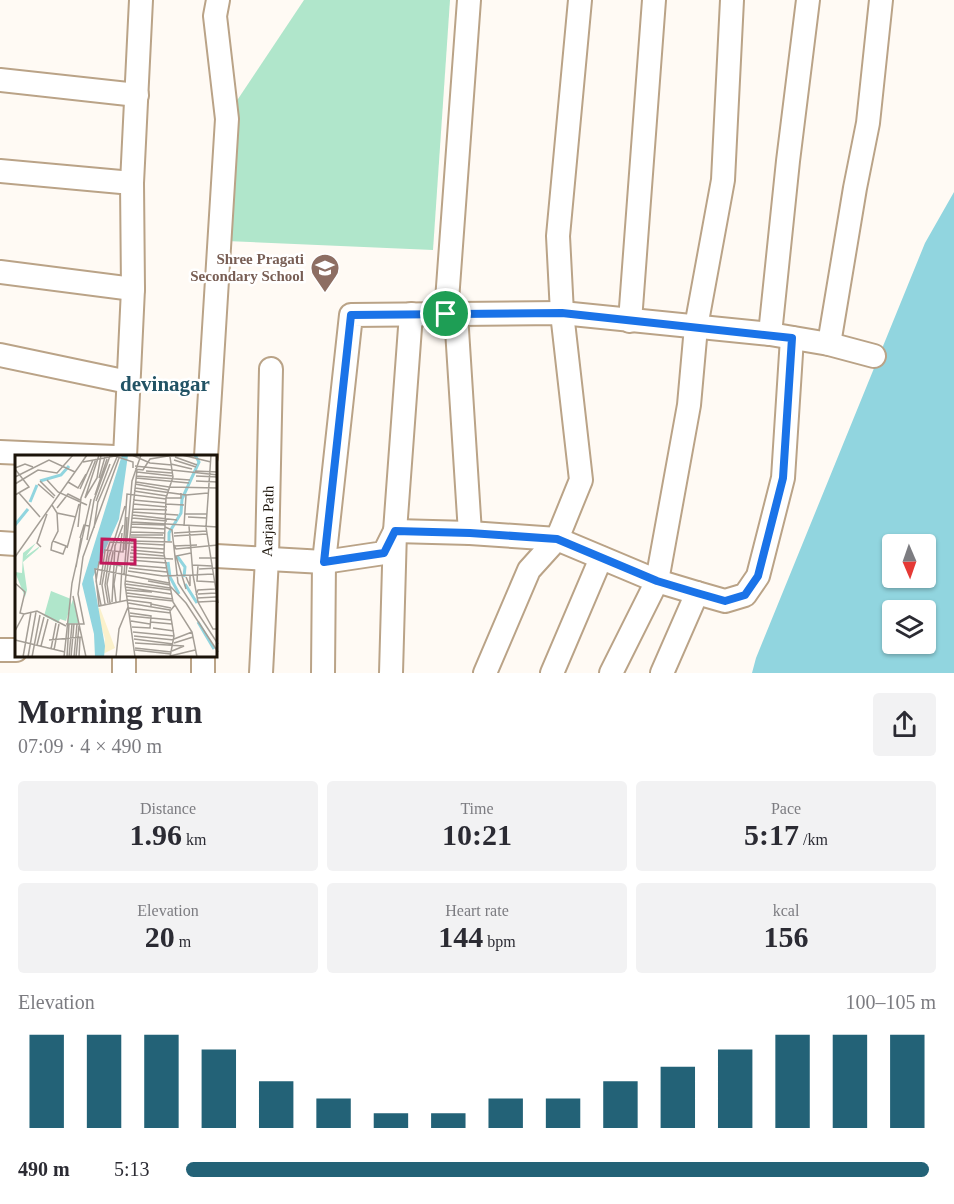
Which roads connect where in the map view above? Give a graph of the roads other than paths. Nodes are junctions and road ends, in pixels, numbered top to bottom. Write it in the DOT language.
graph roads {
  1 [pos="141,0"];
  2 [pos="218,0"];
  3 [pos="469,0"];
  4 [pos="580,0"];
  5 [pos="654,0"];
  6 [pos="732,0"];
  7 [pos="808,0"];
  8 [pos="881,0"];
  9 [pos="0,80"];
  10 [pos="137,95"];
  11 [pos="0,171"];
  12 [pos="132,183"];
  13 [pos="0,272"];
  14 [pos="132,290"];
  15 [pos="562,313"];
  16 [pos="451,314"];
  17 [pos="411,315"];
  18 [pos="630,321"];
  19 [pos="696,327"];
  20 [pos="781,336"];
  21 [pos="828,344"];
  22 [pos="0,356"];
  23 [pos="874,356"];
  24 [pos="271,369"];
  25 [pos="128,382"];
  26 [pos="0,452"];
  27 [pos="69,455"];
  28 [pos="125,455"];
  29 [pos="206,455"];
  30 [pos="395,531"];
  31 [pos="470,533"];
  32 [pos="557,539"];
  33 [pos="0,543"];
  34 [pos="15,544"];
  35 [pos="218,556"];
  36 [pos="267,558"];
  37 [pos="601,558"];
  38 [pos="324,562"];
  39 [pos="657,581"];
  40 [pos="697,593"];
  41 [pos="261,673"];
  42 [pos="323,673"];
  43 [pos="391,673"];
  44 [pos="485,673"];
  45 [pos="552,673"];
  46 [pos="611,673"];
  47 [pos="662,673"];
  1 -- 10 [label="street"];
  2 -- 29 [label="street"];
  3 -- 16 [label="street"];
  4 -- 15 [label="street"];
  5 -- 18 [label="street"];
  6 -- 19 [label="street"];
  7 -- 20 [label="street"];
  8 -- 21 [label="street"];
  9 -- 10 [label="street"];
  10 -- 12 [label="street"];
  11 -- 12 [label="street"];
  12 -- 14 [label="street"];
  13 -- 14 [label="street"];
  14 -- 25 [label="street"];
  15 -- 16 [label="street"];
  15 -- 18 [label="street"];
  15 -- 32 [label="street"];
  16 -- 17 [label="street"];
  16 -- 31 [label="street"];
  17 -- 30 [label="street"];
  17 -- 38 [label="street"];
  18 -- 19 [label="street"];
  19 -- 20 [label="street"];
  19 -- 39 [label="street"];
  20 -- 21 [label="street"];
  20 -- 40 [label="street"];
  21 -- 23 [label="street"];
  22 -- 25 [label="street"];
  24 -- 36 [label="street, Aarjan Path"];
  25 -- 28 [label="street"];
  26 -- 27 [label="street"];
  30 -- 31 [label="street"];
  30 -- 38 [label="street"];
  30 -- 43 [label="street"];
  31 -- 32 [label="street"];
  32 -- 37 [label="street"];
  32 -- 44 [label="street"];
  33 -- 34 [label="street"];
  35 -- 36 [label="street"];
  36 -- 38 [label="street"];
  36 -- 41 [label="street, Aarjan Path"];
  37 -- 39 [label="street"];
  37 -- 45 [label="street"];
  38 -- 42 [label="street"];
  39 -- 40 [label="street"];
  39 -- 46 [label="street"];
  40 -- 47 [label="street"];
}
